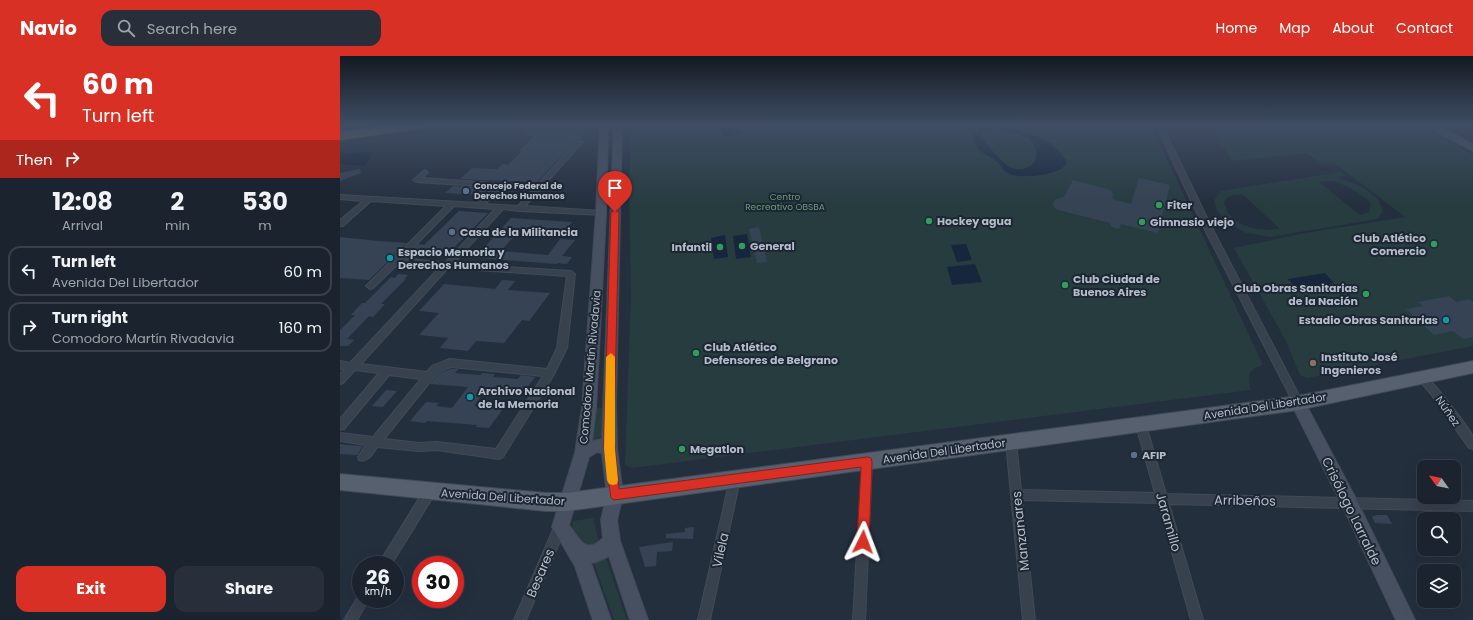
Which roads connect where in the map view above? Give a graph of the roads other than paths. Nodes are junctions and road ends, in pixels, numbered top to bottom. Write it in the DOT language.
graph roads {
  1 [pos="571,151"];
  2 [pos="605,151"];
  3 [pos="614,151"];
  4 [pos="1171,151"];
  5 [pos="424,172"];
  6 [pos="500,185"];
  7 [pos="538,188"];
  8 [pos="340,197"];
  9 [pos="369,199"];
  10 [pos="452,204"];
  11 [pos="606,204"];
  12 [pos="479,206"];
  13 [pos="500,208"];
  14 [pos="519,209"];
  15 [pos="340,224"];
  16 [pos="397,260"];
  17 [pos="445,266"];
  18 [pos="370,286"];
  19 [pos="340,365"];
  20 [pos="351,367"];
  21 [pos="1473,367"];
  22 [pos="387,371"];
  23 [pos="550,373"];
  24 [pos="429,376"];
  25 [pos="1422,377"];
  26 [pos="340,380"];
  27 [pos="1298,403"];
  28 [pos="1141,425"];
  29 [pos="340,426"];
  30 [pos="340,438"];
  31 [pos="375,442"];
  32 [pos="1011,442"];
  33 [pos="1473,445"];
  34 [pos="609,449"];
  35 [pos="583,453"];
  36 [pos="363,457"];
  37 [pos="867,462"];
  38 [pos="735,479"];
  39 [pos="340,482"];
  40 [pos="430,491"];
  41 [pos="614,495"];
  42 [pos="1017,495"];
  43 [pos="1162,498"];
  44 [pos="567,502"];
  45 [pos="1349,502"];
  46 [pos="1473,506"];
  47 [pos="560,527"];
  48 [pos="612,542"];
  49 [pos="576,549"];
  50 [pos="390,556"];
  51 [pos="357,608"];
  52 [pos="350,620"];
  53 [pos="520,620"];
  54 [pos="602,620"];
  55 [pos="639,620"];
  56 [pos="704,620"];
  57 [pos="859,620"];
  58 [pos="1029,620"];
  59 [pos="1197,620"];
  60 [pos="1406,620"];
  1 -- 7 [label="street"];
  2 -- 11 [label="street, Comodoro Martín Rivadavia"];
  3 -- 11 [label="street, Comodoro Martín Rivadavia"];
  4 -- 27 [label="street"];
  5 -- 6 [label="street"];
  6 -- 7 [label="street"];
  6 -- 12 [label="street"];
  7 -- 14 [label="street"];
  8 -- 9 [label="street"];
  9 -- 10 [label="street"];
  9 -- 15 [label="street"];
  10 -- 12 [label="street"];
  10 -- 16 [label="street"];
  11 -- 14 [label="street"];
  11 -- 34 [label="street, Comodoro Martín Rivadavia"];
  11 -- 35 [label="street, Comodoro Martín Rivadavia"];
  12 -- 13 [label="street"];
  13 -- 14 [label="street"];
  13 -- 17 [label="street"];
  16 -- 17 [label="street"];
  16 -- 18 [label="street"];
  17 -- 20 [label="street"];
  17 -- 23 [label="street"];
  19 -- 20 [label="street"];
  20 -- 22 [label="street"];
  20 -- 26 [label="street"];
  21 -- 25 [label="main road, Avenida Del Libertador"];
  22 -- 24 [label="street"];
  22 -- 29 [label="street"];
  23 -- 24 [label="street"];
  23 -- 31 [label="street"];
  24 -- 31 [label="street"];
  25 -- 27 [label="main road, Avenida Del Libertador"];
  25 -- 33 [label="street, Núñez"];
  27 -- 28 [label="main road, Avenida Del Libertador"];
  27 -- 45 [label="street, Crisólogo Larralde"];
  28 -- 32 [label="main road, Avenida Del Libertador"];
  28 -- 43 [label="street, Jaramillo"];
  30 -- 31 [label="street"];
  31 -- 36 [label="street"];
  32 -- 37 [label="main road, Avenida Del Libertador"];
  32 -- 42 [label="street, Manzanares"];
  34 -- 35 [label="street"];
  34 -- 41 [label="street, Comodoro Martín Rivadavia"];
  35 -- 44 [label="street, Comodoro Martín Rivadavia"];
  37 -- 38 [label="main road, Avenida Del Libertador"];
  37 -- 57 [label="street"];
  38 -- 41 [label="main road, Avenida Del Libertador"];
  38 -- 56 [label="street, Vilela"];
  39 -- 40 [label="main road, Avenida Del Libertador"];
  40 -- 44 [label="main road, Avenida Del Libertador"];
  40 -- 50 [label="street"];
  41 -- 44 [label="main road, Avenida Del Libertador"];
  41 -- 48 [label="street, Comodoro Martín Rivadavia"];
  42 -- 43 [label="street, Arribeños"];
  42 -- 58 [label="street, Manzanares"];
  43 -- 45 [label="street, Arribeños"];
  43 -- 59 [label="street, Jaramillo"];
  44 -- 47 [label="street, Comodoro Martín Rivadavia"];
  45 -- 46 [label="street, Arribeños"];
  45 -- 60 [label="street, Crisólogo Larralde"];
  47 -- 49 [label="street"];
  47 -- 53 [label="street, Besares"];
  48 -- 49 [label="street"];
  48 -- 55 [label="street, Comodoro Martín Rivadavia"];
  49 -- 54 [label="street"];
  51 -- 52 [label="street"];
}
